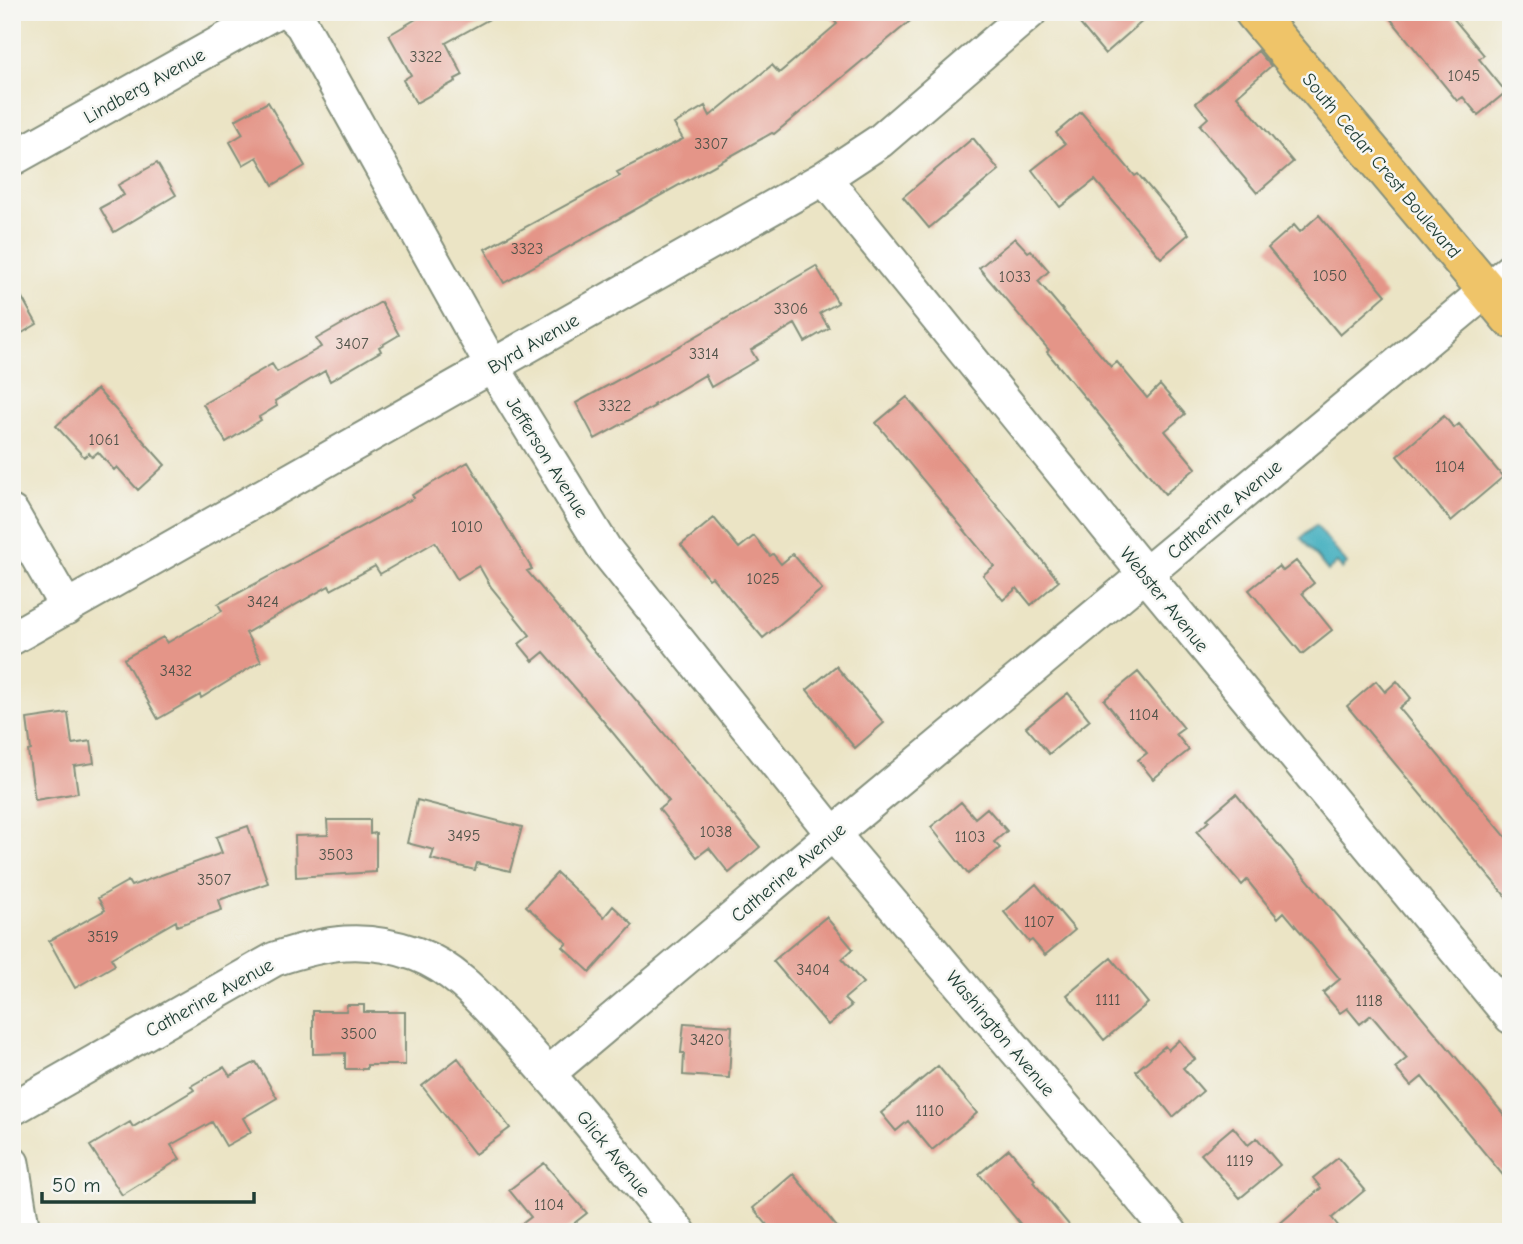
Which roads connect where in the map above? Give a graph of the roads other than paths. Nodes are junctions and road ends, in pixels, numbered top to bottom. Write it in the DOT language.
graph roads {
  1 [pos="275,12"];
  2 [pos="289,12"];
  3 [pos="1030,12"];
  4 [pos="1254,12"];
  5 [pos="12,159"];
  6 [pos="824,178"];
  7 [pos="1499,280"];
  8 [pos="1511,319"];
  9 [pos="492,366"];
  10 [pos="12,513"];
  11 [pos="1145,574"];
  12 [pos="67,608"];
  13 [pos="12,638"];
  14 [pos="833,834"];
  15 [pos="1511,1017"];
  16 [pos="549,1073"];
  17 [pos="12,1109"];
  18 [pos="12,1163"];
  19 [pos="23,1232"];
  20 [pos="679,1232"];
  21 [pos="1170,1232"];
  1 -- 5 [label="street, Lindberg Avenue"];
  2 -- 9 [label="street, Jefferson Avenue"];
  3 -- 6 [label="street, Byrd Avenue"];
  4 -- 7 [label="main road, South Cedar Crest Boulevard"];
  6 -- 9 [label="street, Byrd Avenue"];
  6 -- 11 [label="street, Webster Avenue"];
  7 -- 8 [label="main road, South Cedar Crest Boulevard"];
  7 -- 11 [label="street, Catherine Avenue"];
  9 -- 12 [label="street, Byrd Avenue"];
  9 -- 14 [label="street, Jefferson Avenue"];
  10 -- 12 [label="street"];
  11 -- 14 [label="street, Catherine Avenue"];
  11 -- 15 [label="street, Webster Avenue"];
  12 -- 13 [label="street, Byrd Avenue"];
  14 -- 16 [label="street, Catherine Avenue"];
  14 -- 21 [label="street, Washington Avenue"];
  16 -- 17 [label="street, Catherine Avenue"];
  16 -- 20 [label="street, Glick Avenue"];
  18 -- 19 [label="street"];
}
